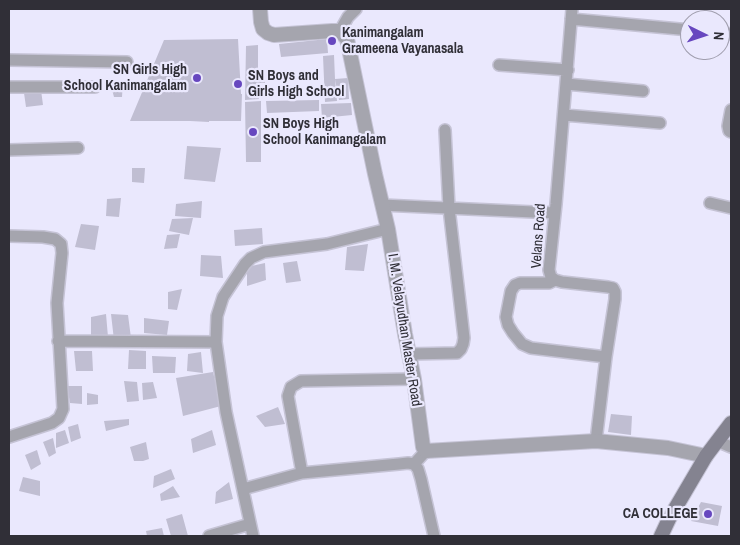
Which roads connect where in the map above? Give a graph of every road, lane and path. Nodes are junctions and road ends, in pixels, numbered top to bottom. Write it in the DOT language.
graph roads {
  1 [pos="260,9"];
  2 [pos="356,9"];
  3 [pos="571,14"];
  4 [pos="680,29"];
  5 [pos="340,31"];
  6 [pos="9,60"];
  7 [pos="127,62"];
  8 [pos="499,65"];
  9 [pos="568,70"];
  10 [pos="566,84"];
  11 [pos="9,87"];
  12 [pos="95,87"];
  13 [pos="643,91"];
  14 [pos="731,110"];
  15 [pos="564,115"];
  16 [pos="660,123"];
  17 [pos="445,130"];
  18 [pos="731,132"];
  19 [pos="78,148"];
  20 [pos="9,150"];
  21 [pos="710,203"];
  22 [pos="382,205"];
  23 [pos="449,208"];
  24 [pos="731,208"];
  25 [pos="555,213"];
  26 [pos="388,229"];
  27 [pos="9,236"];
  28 [pos="555,280"];
  29 [pos="58,341"];
  30 [pos="216,342"];
  31 [pos="409,354"];
  32 [pos="606,357"];
  33 [pos="414,378"];
  34 [pos="731,423"];
  35 [pos="9,437"];
  36 [pos="596,441"];
  37 [pos="717,441"];
  38 [pos="731,447"];
  39 [pos="426,451"];
  40 [pos="706,456"];
  41 [pos="414,464"];
  42 [pos="302,473"];
  43 [pos="243,489"];
  44 [pos="250,524"];
  45 [pos="209,536"];
  46 [pos="252,536"];
  47 [pos="434,536"];
  48 [pos="661,536"];
  1 -- 5 [label="street"];
  2 -- 5 [label="street"];
  3 -- 4 [label="street"];
  3 -- 9 [label="street, Velans Road"];
  5 -- 22 [label="street, I. M. Velayudhan Master Road"];
  6 -- 7 [label="street"];
  8 -- 9 [label="street"];
  9 -- 10 [label="street, Velans Road"];
  10 -- 13 [label="street"];
  10 -- 15 [label="street, Velans Road"];
  11 -- 12 [label="street"];
  14 -- 18 [label="street"];
  15 -- 16 [label="street"];
  15 -- 25 [label="street, Velans Road"];
  17 -- 23 [label="street"];
  19 -- 20 [label="street"];
  21 -- 24 [label="street"];
  22 -- 23 [label="street"];
  22 -- 26 [label="street, I. M. Velayudhan Master Road"];
  23 -- 25 [label="street"];
  23 -- 31 [label="street"];
  25 -- 28 [label="street, Velans Road"];
  26 -- 30 [label="street"];
  26 -- 31 [label="street, I. M. Velayudhan Master Road"];
  27 -- 29 [label="street"];
  28 -- 32 [label="street, Velans Road"];
  28 -- 32 [label="street"];
  29 -- 30 [label="street"];
  29 -- 35 [label="street"];
  30 -- 43 [label="street"];
  31 -- 33 [label="street, I. M. Velayudhan Master Road"];
  32 -- 36 [label="street, Velans Road"];
  33 -- 39 [label="street, I. M. Velayudhan Master Road"];
  33 -- 42 [label="street"];
  34 -- 37 [label="main road"];
  36 -- 39 [label="street"];
  36 -- 40 [label="street"];
  37 -- 38 [label="street"];
  37 -- 40 [label="main road"];
  39 -- 41 [label="street"];
  40 -- 48 [label="main road"];
  41 -- 42 [label="street"];
  41 -- 47 [label="street"];
  42 -- 43 [label="street"];
  43 -- 44 [label="street"];
  44 -- 45 [label="street"];
  44 -- 46 [label="street"];
}
